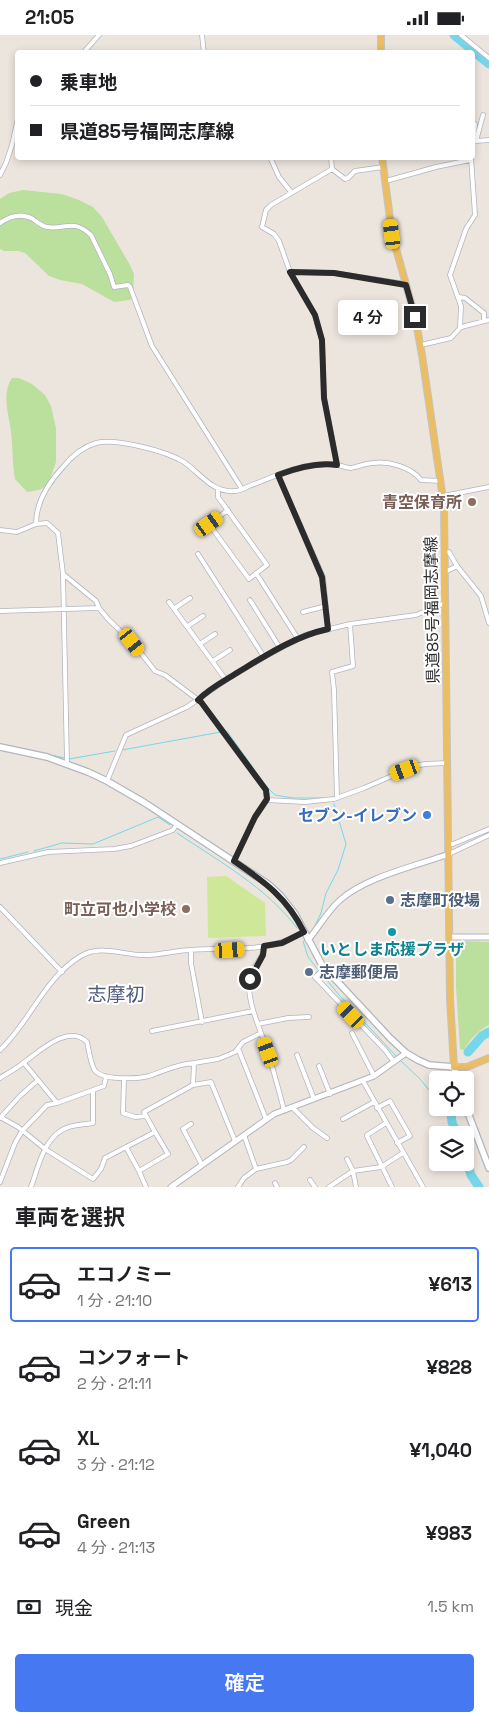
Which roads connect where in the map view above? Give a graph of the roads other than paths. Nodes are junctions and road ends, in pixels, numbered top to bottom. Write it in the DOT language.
graph roads {
  1 [pos="98,35"];
  2 [pos="202,35"];
  3 [pos="381,35"];
  4 [pos="461,35"];
  5 [pos="467,37"];
  6 [pos="86,50"];
  7 [pos="204,50"];
  8 [pos="381,50"];
  9 [pos="489,58"];
  10 [pos="483,115"];
  11 [pos="15,132"];
  12 [pos="475,140"];
  13 [pos="489,140"];
  14 [pos="475,143"];
  15 [pos="271,160"];
  16 [pos="331,160"];
  17 [pos="382,160"];
  18 [pos="466,160"];
  19 [pos="470,160"];
  20 [pos="383,167"];
  21 [pos="332,169"];
  22 [pos="0,175"];
  23 [pos="386,181"];
  24 [pos="291,192"];
  25 [pos="0,223"];
  26 [pos="290,272"];
  27 [pos="406,285"];
  28 [pos="459,297"];
  29 [pos="489,320"];
  30 [pos="484,321"];
  31 [pos="460,328"];
  32 [pos="421,345"];
  33 [pos="337,465"];
  34 [pos="278,475"];
  35 [pos="441,481"];
  36 [pos="489,487"];
  37 [pos="218,489"];
  38 [pos="242,489"];
  39 [pos="443,496"];
  40 [pos="228,510"];
  41 [pos="36,524"];
  42 [pos="0,530"];
  43 [pos="445,553"];
  44 [pos="198,554"];
  45 [pos="457,566"];
  46 [pos="445,572"];
  47 [pos="62,573"];
  48 [pos="256,573"];
  49 [pos="190,597"];
  50 [pos="250,600"];
  51 [pos="169,601"];
  52 [pos="446,603"];
  53 [pos="326,606"];
  54 [pos="175,607"];
  55 [pos="99,609"];
  56 [pos="63,610"];
  57 [pos="0,611"];
  58 [pos="304,612"];
  59 [pos="203,616"];
  60 [pos="489,623"];
  61 [pos="350,624"];
  62 [pos="188,626"];
  63 [pos="328,629"];
  64 [pos="214,634"];
  65 [pos="298,639"];
  66 [pos="200,644"];
  67 [pos="280,648"];
  68 [pos="230,650"];
  69 [pos="264,657"];
  70 [pos="213,661"];
  71 [pos="226,680"];
  72 [pos="198,700"];
  73 [pos="0,747"];
  74 [pos="67,763"];
  75 [pos="447,763"];
  76 [pos="107,781"];
  77 [pos="337,798"];
  78 [pos="267,799"];
  79 [pos="177,824"];
  80 [pos="489,829"];
  81 [pos="489,835"];
  82 [pos="449,844"];
  83 [pos="449,854"];
  84 [pos="234,861"];
  85 [pos="0,863"];
  86 [pos="0,907"];
  87 [pos="304,932"];
  88 [pos="450,937"];
  89 [pos="489,937"];
  90 [pos="308,940"];
  91 [pos="264,946"];
  92 [pos="191,950"];
  93 [pos="325,969"];
  94 [pos="62,972"];
  95 [pos="253,1011"];
  96 [pos="309,1017"];
  97 [pos="202,1022"];
  98 [pos="258,1024"];
  99 [pos="152,1031"];
  100 [pos="260,1033"];
  101 [pos="352,1033"];
  102 [pos="238,1048"];
  103 [pos="0,1050"];
  104 [pos="406,1053"];
  105 [pos="297,1055"];
  106 [pos="489,1058"];
  107 [pos="394,1062"];
  108 [pos="24,1063"];
  109 [pos="194,1063"];
  110 [pos="319,1066"];
  111 [pos="454,1067"];
  112 [pos="455,1071"];
  113 [pos="374,1076"];
  114 [pos="106,1077"];
  115 [pos="0,1078"];
  116 [pos="124,1078"];
  117 [pos="38,1080"];
  118 [pos="363,1081"];
  119 [pos="193,1085"];
  120 [pos="93,1090"];
  121 [pos="330,1094"];
  122 [pos="314,1100"];
  123 [pos="374,1102"];
  124 [pos="57,1103"];
  125 [pos="292,1107"];
  126 [pos="377,1108"];
  127 [pos="284,1110"];
  128 [pos="146,1116"];
  129 [pos="469,1116"];
  130 [pos="0,1118"];
  131 [pos="266,1119"];
  132 [pos="343,1119"];
  133 [pos="386,1123"];
  134 [pos="190,1124"];
  135 [pos="22,1131"];
  136 [pos="156,1132"];
  137 [pos="244,1135"];
  138 [pos="327,1138"];
  139 [pos="235,1141"];
  140 [pos="397,1143"];
  141 [pos="126,1147"];
  142 [pos="304,1147"];
  143 [pos="45,1149"];
  144 [pos="403,1153"];
  145 [pos="347,1159"];
  146 [pos="202,1165"];
  147 [pos="381,1167"];
  148 [pos="489,1168"];
  149 [pos="256,1169"];
  150 [pos="139,1171"];
  151 [pos="353,1171"];
  152 [pos="310,1180"];
  153 [pos="0,1182"];
  154 [pos="31,1187"];
  155 [pos="146,1187"];
  156 [pos="171,1187"];
  157 [pos="238,1187"];
  158 [pos="316,1187"];
  159 [pos="329,1187"];
  160 [pos="356,1187"];
  161 [pos="392,1187"];
  162 [pos="423,1187"];
  1 -- 6 [label="street"];
  2 -- 7 [label="street"];
  3 -- 8 [label="main road"];
  4 -- 5 [label="street"];
  5 -- 9 [label="street"];
  10 -- 12 [label="street"];
  11 -- 22 [label="street"];
  13 -- 14 [label="street"];
  15 -- 24 [label="street"];
  16 -- 21 [label="street"];
  17 -- 20 [label="main road, 県道85号福岡志摩線"];
  18 -- 23 [label="street"];
  19 -- 28 [label="street"];
  20 -- 21 [label="street"];
  20 -- 23 [label="main road, 県道85号福岡志摩線"];
  21 -- 24 [label="street"];
  23 -- 27 [label="main road, 県道85号福岡志摩線"];
  24 -- 26 [label="street"];
  25 -- 38 [label="street"];
  26 -- 27 [label="street"];
  26 -- 33 [label="street"];
  27 -- 32 [label="main road, 県道85号福岡志摩線"];
  28 -- 30 [label="street"];
  28 -- 31 [label="street"];
  29 -- 30 [label="street"];
  30 -- 31 [label="street"];
  31 -- 32 [label="street"];
  32 -- 35 [label="main road, 県道85号福岡志摩線"];
  33 -- 34 [label="street"];
  33 -- 35 [label="street"];
  34 -- 38 [label="street"];
  34 -- 53 [label="street"];
  35 -- 39 [label="main road, 県道85号福岡志摩線"];
  36 -- 39 [label="street"];
  37 -- 38 [label="street"];
  37 -- 40 [label="street"];
  37 -- 41 [label="street"];
  39 -- 43 [label="main road, 県道85号福岡志摩線"];
  40 -- 48 [label="street"];
  40 -- 48 [label="street"];
  41 -- 42 [label="street"];
  41 -- 47 [label="street"];
  43 -- 45 [label="street"];
  43 -- 46 [label="main road, 県道85号福岡志摩線"];
  44 -- 69 [label="street"];
  45 -- 46 [label="street"];
  45 -- 60 [label="street"];
  46 -- 52 [label="main road, 県道85号福岡志摩線"];
  47 -- 55 [label="street"];
  47 -- 56 [label="street"];
  48 -- 65 [label="street"];
  49 -- 54 [label="street"];
  50 -- 67 [label="street"];
  51 -- 54 [label="street"];
  52 -- 61 [label="street"];
  52 -- 75 [label="main road, 県道85号福岡志摩線"];
  53 -- 58 [label="street"];
  53 -- 63 [label="street"];
  54 -- 62 [label="street"];
  55 -- 56 [label="street"];
  55 -- 72 [label="street"];
  56 -- 57 [label="street"];
  56 -- 74 [label="street"];
  59 -- 62 [label="street"];
  61 -- 63 [label="street"];
  61 -- 77 [label="street"];
  62 -- 66 [label="street"];
  63 -- 65 [label="street"];
  64 -- 66 [label="street"];
  65 -- 67 [label="street"];
  66 -- 70 [label="street"];
  67 -- 69 [label="street"];
  68 -- 70 [label="street"];
  69 -- 71 [label="street"];
  70 -- 71 [label="street"];
  71 -- 72 [label="street"];
  72 -- 76 [label="street"];
  72 -- 78 [label="street"];
  73 -- 74 [label="main road"];
  74 -- 76 [label="main road"];
  75 -- 77 [label="street"];
  75 -- 82 [label="main road, 県道85号福岡志摩線"];
  76 -- 79 [label="main road"];
  77 -- 78 [label="street"];
  78 -- 84 [label="street"];
  79 -- 84 [label="main road"];
  79 -- 85 [label="street"];
  80 -- 82 [label="street"];
  81 -- 83 [label="street"];
  82 -- 83 [label="main road, 県道85号福岡志摩線"];
  83 -- 88 [label="main road, 県道85号福岡志摩線"];
  83 -- 90 [label="street"];
  84 -- 87 [label="main road"];
  86 -- 94 [label="street"];
  87 -- 90 [label="main road"];
  87 -- 91 [label="street"];
  88 -- 89 [label="street"];
  88 -- 111 [label="main road, 県道85号福岡志摩線"];
  90 -- 93 [label="main road"];
  91 -- 92 [label="street"];
  91 -- 95 [label="street"];
  92 -- 94 [label="street"];
  92 -- 97 [label="street"];
  93 -- 104 [label="main road"];
  93 -- 107 [label="street"];
  94 -- 103 [label="street"];
  95 -- 97 [label="street"];
  95 -- 98 [label="street"];
  96 -- 98 [label="street"];
  97 -- 99 [label="street"];
  98 -- 100 [label="street"];
  100 -- 102 [label="street"];
  100 -- 127 [label="street"];
  101 -- 113 [label="street"];
  102 -- 109 [label="street"];
  102 -- 131 [label="street"];
  104 -- 107 [label="street"];
  104 -- 111 [label="main road"];
  105 -- 122 [label="street"];
  106 -- 111 [label="main road"];
  107 -- 113 [label="street"];
  108 -- 114 [label="street"];
  108 -- 115 [label="street"];
  108 -- 117 [label="street"];
  109 -- 116 [label="street"];
  109 -- 119 [label="street"];
  110 -- 121 [label="street"];
  111 -- 112 [label="main road"];
  113 -- 118 [label="street"];
  114 -- 116 [label="street"];
  114 -- 120 [label="street"];
  116 -- 128 [label="street"];
  117 -- 124 [label="street"];
  117 -- 130 [label="street"];
  118 -- 121 [label="street"];
  118 -- 123 [label="street"];
  119 -- 128 [label="street"];
  119 -- 139 [label="street"];
  120 -- 124 [label="street"];
  120 -- 143 [label="street"];
  121 -- 122 [label="street"];
  122 -- 125 [label="street"];
  123 -- 126 [label="street"];
  123 -- 132 [label="street"];
  124 -- 135 [label="street"];
  125 -- 127 [label="street"];
  125 -- 138 [label="street"];
  126 -- 133 [label="street"];
  126 -- 140 [label="street"];
  127 -- 131 [label="street"];
  128 -- 136 [label="street"];
  129 -- 148 [label="main road"];
  130 -- 135 [label="street"];
  131 -- 137 [label="street"];
  133 -- 140 [label="street"];
  133 -- 147 [label="street"];
  134 -- 146 [label="street"];
  135 -- 143 [label="street"];
  135 -- 153 [label="street"];
  136 -- 141 [label="street"];
  136 -- 150 [label="street"];
  137 -- 139 [label="street"];
  137 -- 149 [label="street"];
  139 -- 146 [label="street"];
  140 -- 144 [label="street"];
  141 -- 143 [label="street"];
  141 -- 150 [label="street"];
  142 -- 149 [label="street"];
  143 -- 154 [label="street"];
  144 -- 147 [label="street"];
  144 -- 162 [label="street"];
  145 -- 151 [label="street"];
  146 -- 156 [label="street"];
  147 -- 151 [label="street"];
  147 -- 161 [label="street"];
  149 -- 157 [label="street"];
  150 -- 155 [label="street"];
  151 -- 159 [label="street"];
  151 -- 160 [label="street"];
  152 -- 158 [label="street"];
}
